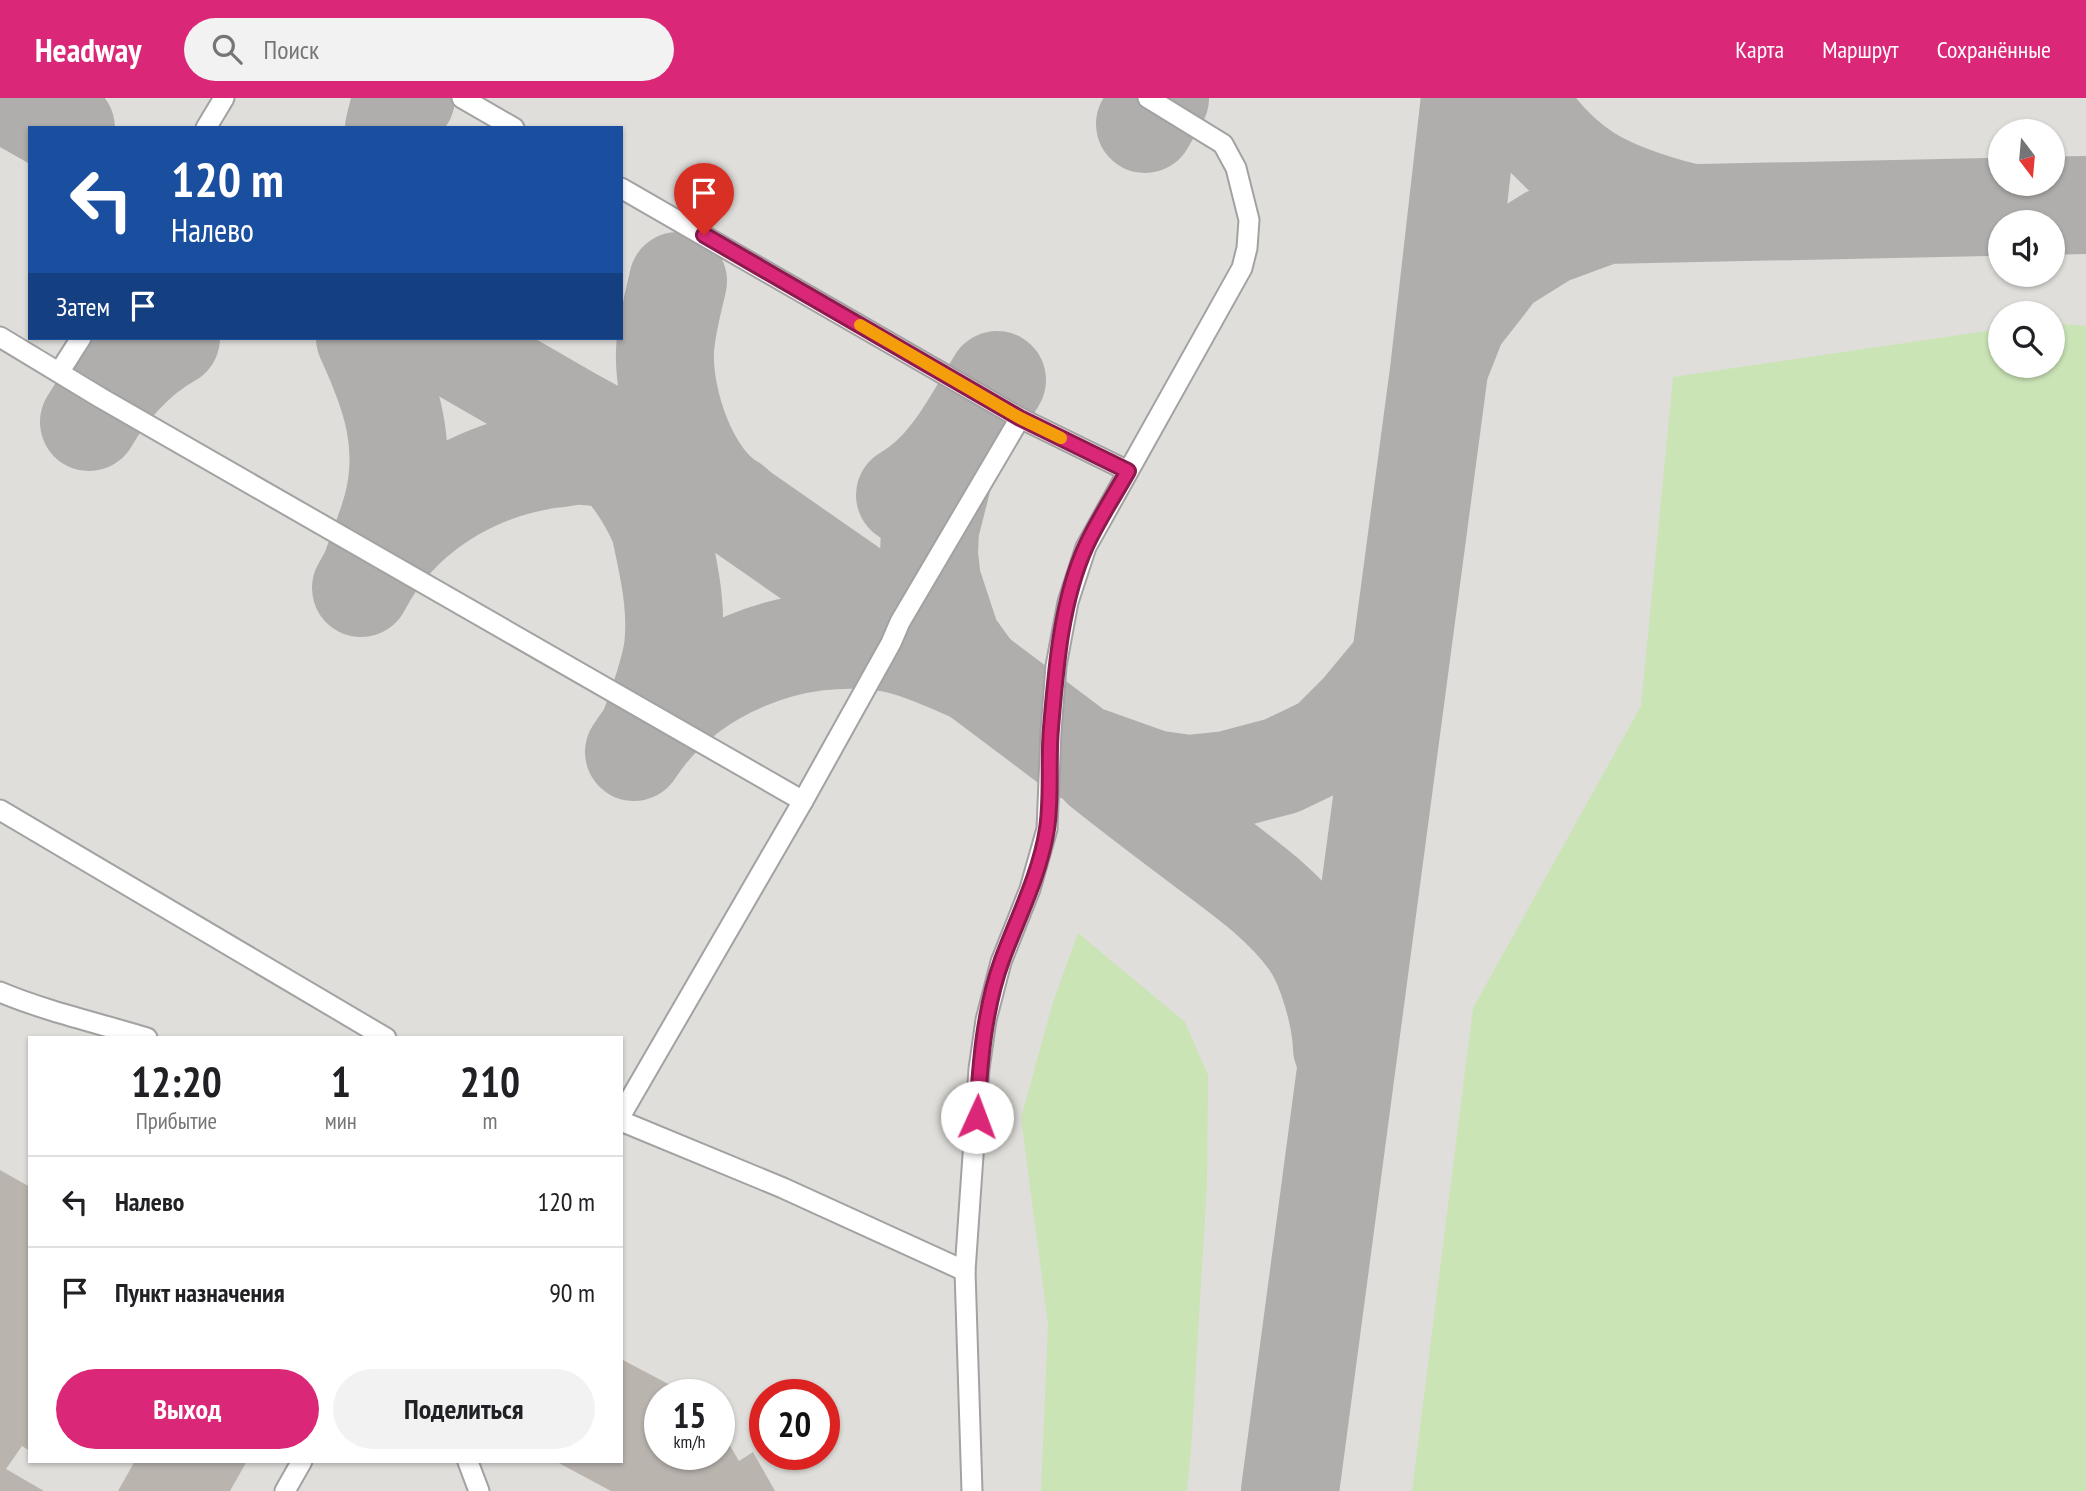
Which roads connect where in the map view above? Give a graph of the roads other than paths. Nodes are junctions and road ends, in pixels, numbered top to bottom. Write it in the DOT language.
graph roads {
  1 [pos="225,98"];
  2 [pos="462,98"];
  3 [pos="1148,98"];
  4 [pos="207,126"];
  5 [pos="511,126"];
  6 [pos="623,189"];
  7 [pos="0,337"];
  8 [pos="80,340"];
  9 [pos="60,371"];
  10 [pos="1020,418"];
  11 [pos="1128,471"];
  12 [pos="803,801"];
  13 [pos="0,810"];
  14 [pos="0,992"];
  15 [pos="140,1036"];
  16 [pos="383,1036"];
  17 [pos="623,1112"];
  18 [pos="623,1122"];
  19 [pos="965,1271"];
  20 [pos="301,1463"];
  21 [pos="468,1463"];
  22 [pos="285,1491"];
  23 [pos="479,1491"];
  24 [pos="972,1491"];
  1 -- 4 [label="lane"];
  2 -- 5 [label="lane"];
  3 -- 11 [label="lane"];
  6 -- 10 [label="lane"];
  7 -- 9 [label="lane"];
  8 -- 9 [label="lane"];
  9 -- 12 [label="lane"];
  10 -- 11 [label="lane"];
  10 -- 12 [label="lane"];
  11 -- 19 [label="lane"];
  12 -- 17 [label="lane"];
  13 -- 16 [label="lane"];
  14 -- 15 [label="lane"];
  18 -- 19 [label="lane"];
  19 -- 24 [label="lane"];
  20 -- 22 [label="lane"];
  21 -- 23 [label="lane"];
}
